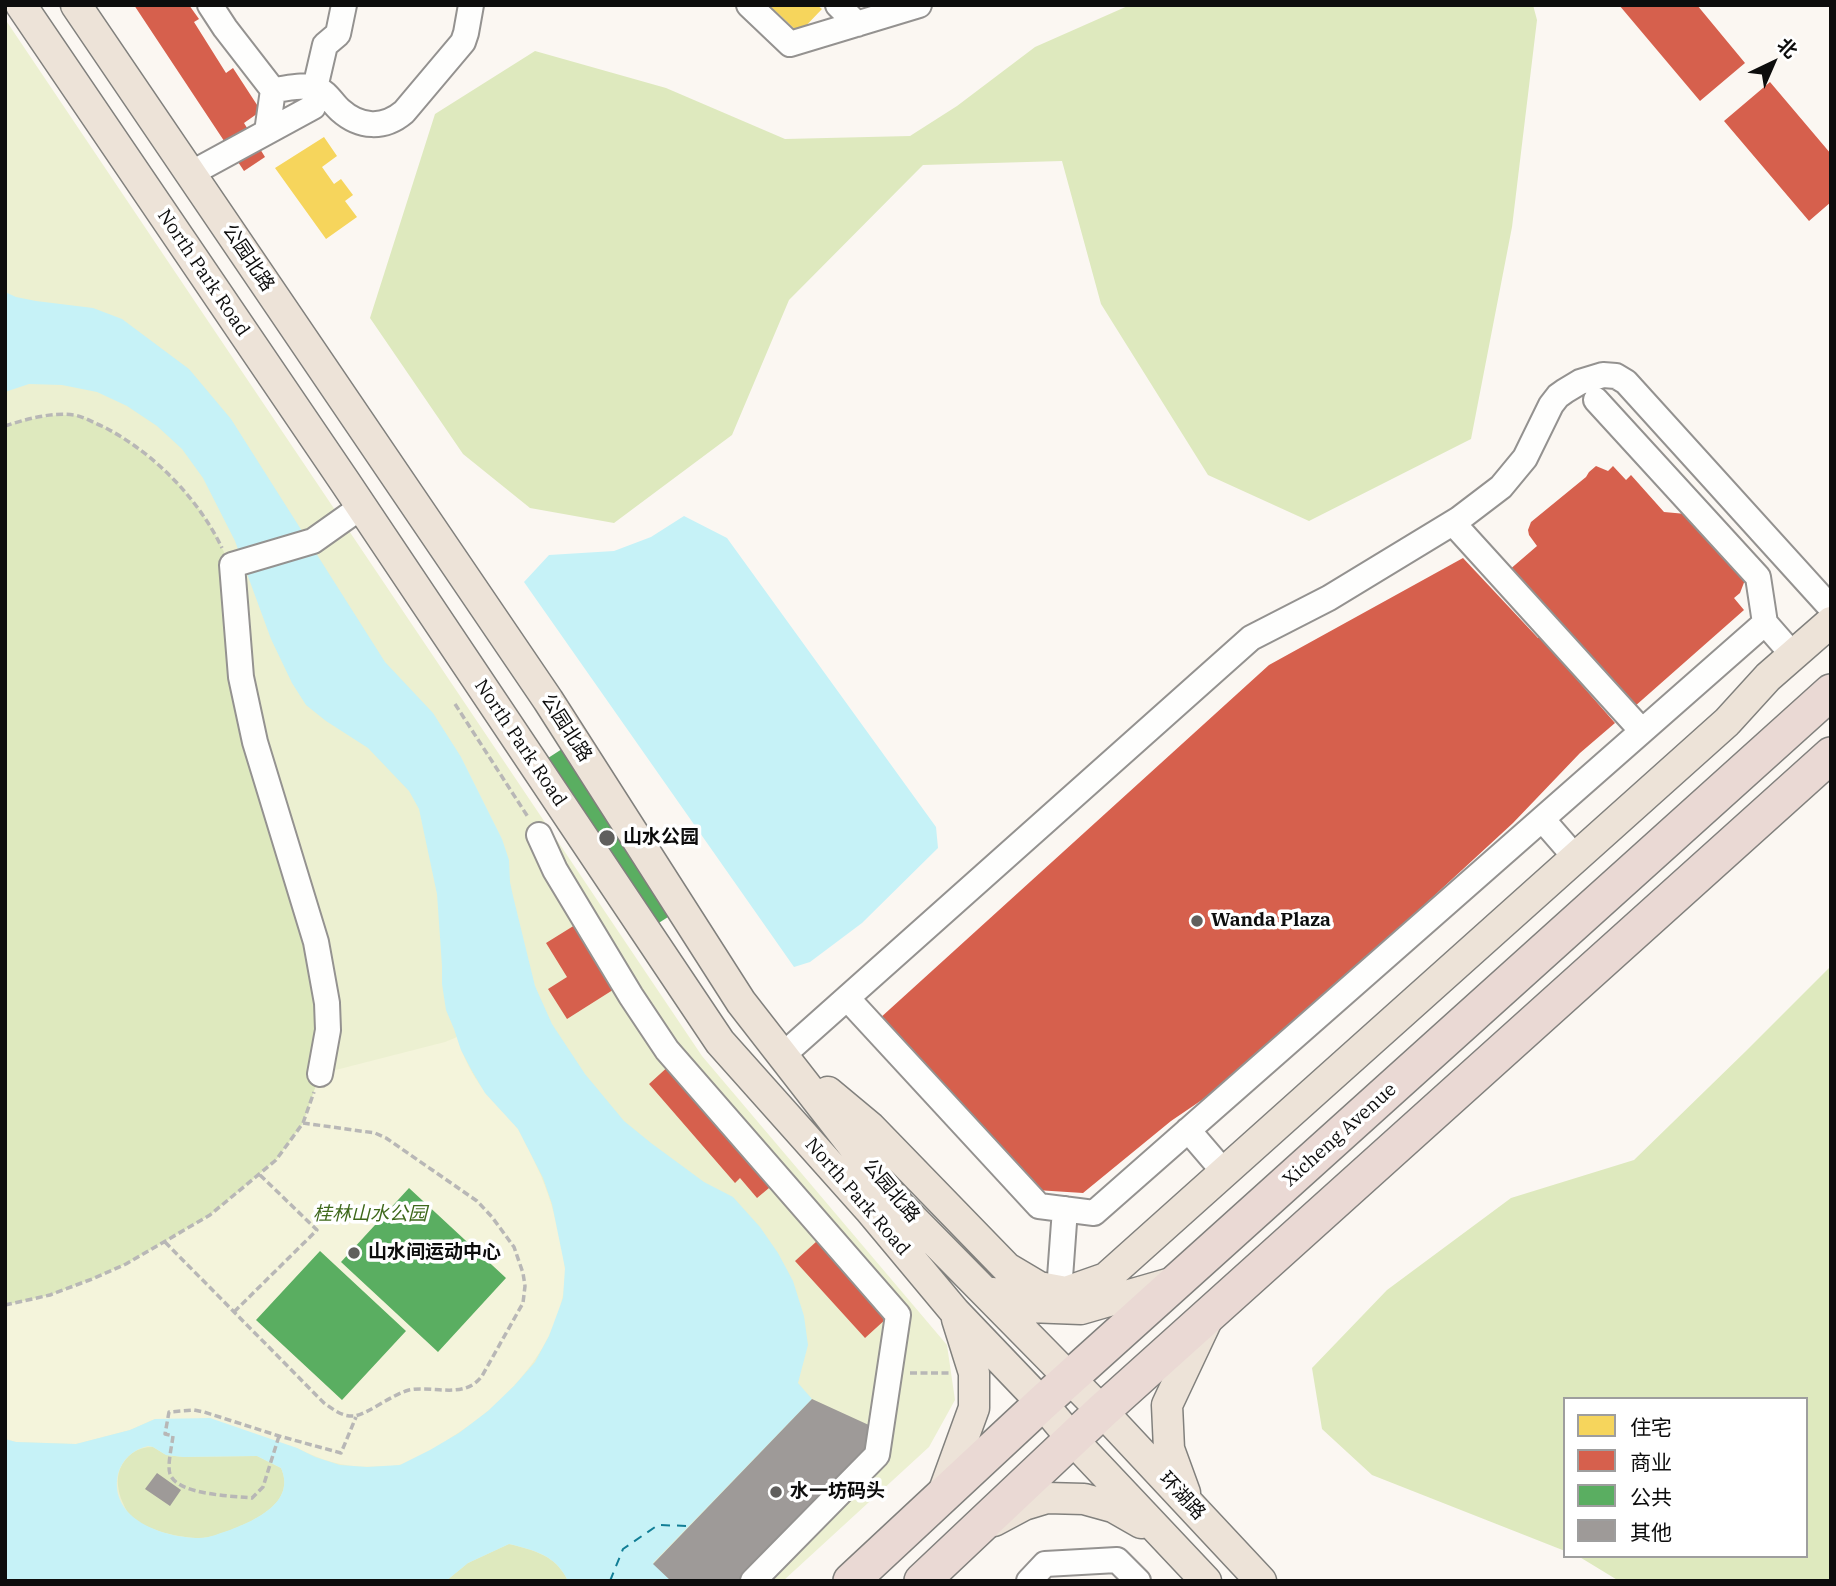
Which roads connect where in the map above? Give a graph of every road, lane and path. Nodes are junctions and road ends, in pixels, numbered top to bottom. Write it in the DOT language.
graph roads {
  1 [pos="21,5"];
  2 [pos="76,5"];
  3 [pos="210,5"];
  4 [pos="344,5"];
  5 [pos="471,5"];
  6 [pos="749,5"];
  7 [pos="838,5"];
  8 [pos="919,5"];
  9 [pos="857,24"];
  10 [pos="273,90"];
  11 [pos="314,98"];
  12 [pos="267,132"];
  13 [pos="190,174"];
  14 [pos="1596,400"];
  15 [pos="5,426"];
  16 [pos="361,507"];
  17 [pos="1453,523"];
  18 [pos="232,565"];
  19 [pos="1831,608"];
  20 [pos="1765,622"];
  21 [pos="1831,622"];
  22 [pos="1793,655"];
  23 [pos="1831,692"];
  24 [pos="455,704"];
  25 [pos="1642,731"];
  26 [pos="1831,755"];
  27 [pos="1542,819"];
  28 [pos="539,835"];
  29 [pos="1576,858"];
  30 [pos="847,998"];
  31 [pos="783,1055"];
  32 [pos="320,1074"];
  33 [pos="303,1124"];
  34 [pos="1188,1130"];
  35 [pos="1224,1172"];
  36 [pos="259,1174"];
  37 [pos="1065,1209"];
  38 [pos="165,1242"];
  39 [pos="1178,1281"];
  40 [pos="981,1289"];
  41 [pos="1059,1291"];
  42 [pos="5,1305"];
  43 [pos="234,1312"];
  44 [pos="955,1312"];
  45 [pos="1209,1315"];
  46 [pos="889,1373"];
  47 [pos="974,1373"];
  48 [pos="1069,1379"];
  49 [pos="1042,1403"];
  50 [pos="1102,1411"];
  51 [pos="357,1416"];
  52 [pos="279,1436"];
  53 [pos="1072,1439"];
  54 [pos="943,1496"];
  55 [pos="1188,1503"];
  56 [pos="973,1533"];
  57 [pos="1161,1534"];
  58 [pos="753,1581"];
  59 [pos="851,1581"];
  60 [pos="922,1581"];
  61 [pos="1029,1581"];
  62 [pos="1138,1581"];
  63 [pos="1206,1581"];
  64 [pos="1261,1581"];
  1 -- 16 [label="main road, North Park Road"];
  2 -- 13 [label="main road, 公园北路"];
  3 -- 10 [label="street"];
  4 -- 11 [label="street"];
  5 -- 11 [label="street"];
  6 -- 9 [label="street"];
  7 -- 9 [label="street"];
  8 -- 9 [label="street"];
  10 -- 11 [label="street"];
  10 -- 12 [label="street"];
  11 -- 12 [label="street"];
  12 -- 13 [label="street"];
  13 -- 31 [label="main road, 公园北路"];
  14 -- 20 [label="street"];
  15 -- 18 [label="path"];
  16 -- 18 [label="street"];
  16 -- 44 [label="main road, North Park Road"];
  17 -- 19 [label="street"];
  17 -- 25 [label="street"];
  17 -- 30 [label="street"];
  18 -- 32 [label="street"];
  20 -- 22 [label="street"];
  20 -- 25 [label="street"];
  21 -- 22 [label="main road"];
  22 -- 29 [label="main road"];
  23 -- 39 [label="highway, Xicheng Avenue"];
  24 -- 28 [label="path"];
  25 -- 27 [label="street"];
  26 -- 45 [label="highway"];
  27 -- 29 [label="street"];
  27 -- 34 [label="street"];
  28 -- 46 [label="street"];
  29 -- 35 [label="main road"];
  30 -- 31 [label="street"];
  30 -- 37 [label="street"];
  31 -- 40 [label="main road, 公园北路"];
  31 -- 41 [label="main road"];
  32 -- 33 [label="path"];
  33 -- 36 [label="path"];
  33 -- 51 [label="path"];
  34 -- 35 [label="street"];
  34 -- 37 [label="street"];
  35 -- 41 [label="main road"];
  36 -- 38 [label="path"];
  36 -- 43 [label="path"];
  37 -- 41 [label="street"];
  38 -- 42 [label="path"];
  38 -- 43 [label="path"];
  39 -- 40 [label="main road"];
  39 -- 48 [label="highway, Xicheng Avenue"];
  40 -- 48 [label="main road, 公园北路"];
  43 -- 51 [label="path"];
  44 -- 47 [label="main road"];
  44 -- 49 [label="main road, North Park Road"];
  45 -- 50 [label="highway"];
  45 -- 55 [label="main road"];
  46 -- 47 [label="path"];
  46 -- 58 [label="street"];
  47 -- 54 [label="main road"];
  48 -- 49 [label="highway, Xicheng Avenue"];
  48 -- 50 [label="main road, 公园北路"];
  49 -- 53 [label="main road, North Park Road"];
  49 -- 54 [label="highway, Xicheng Avenue"];
  50 -- 53 [label="highway"];
  50 -- 55 [label="main road, 环湖路"];
  51 -- 52 [label="path"];
  52 -- 52 [label="path"];
  53 -- 56 [label="highway"];
  53 -- 57 [label="main road"];
  54 -- 59 [label="highway, Xicheng Avenue"];
  55 -- 64 [label="main road, 环湖路"];
  56 -- 57 [label="main road"];
  56 -- 60 [label="highway"];
  57 -- 63 [label="main road"];
  61 -- 62 [label="street"];
}
